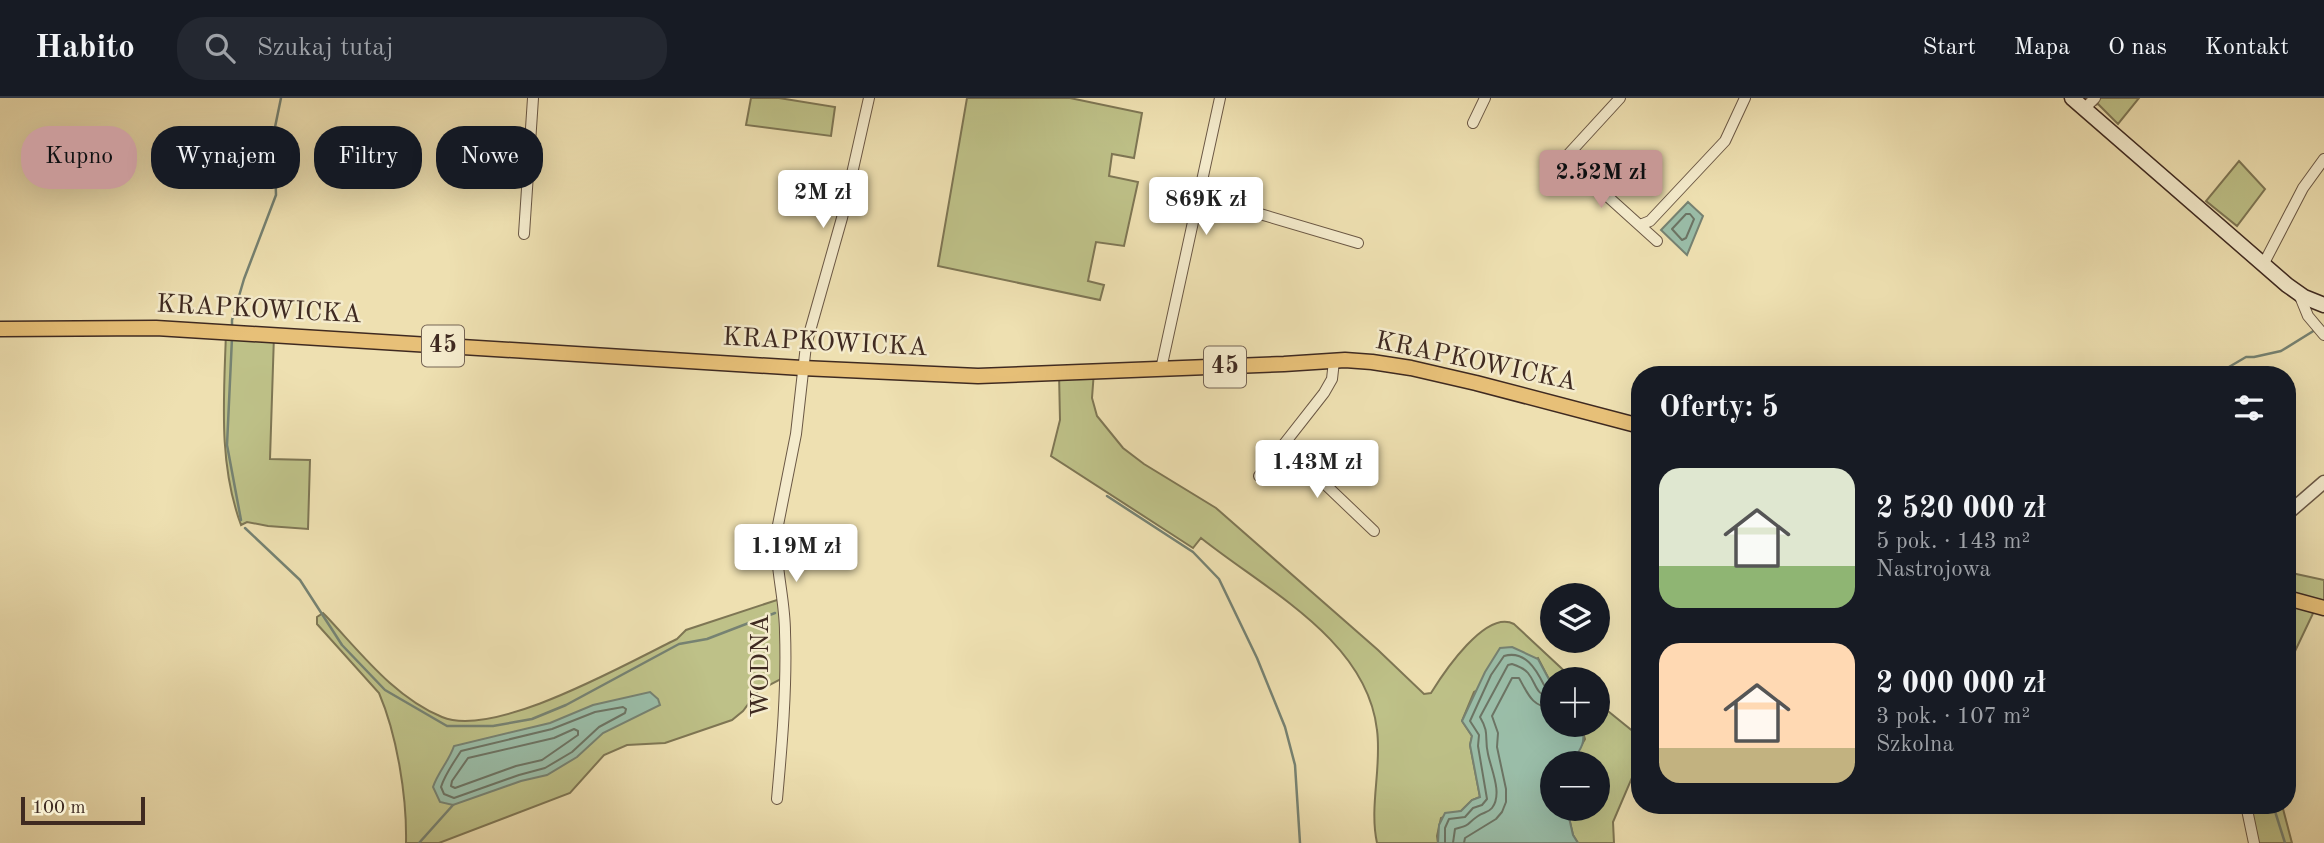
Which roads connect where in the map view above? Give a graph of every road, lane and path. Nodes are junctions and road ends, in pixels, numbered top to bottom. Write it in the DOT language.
graph roads {
  1 [pos="533,98"];
  2 [pos="869,98"];
  3 [pos="1220,98"];
  4 [pos="1485,98"];
  5 [pos="1620,98"];
  6 [pos="1745,98"];
  7 [pos="2072,98"];
  8 [pos="2090,103"];
  9 [pos="1473,123"];
  10 [pos="2324,159"];
  11 [pos="1199,197"];
  12 [pos="1640,225"];
  13 [pos="524,234"];
  14 [pos="1657,241"];
  15 [pos="1358,243"];
  16 [pos="2263,265"];
  17 [pos="2299,294"];
  18 [pos="2324,305"];
  19 [pos="0,329"];
  20 [pos="2323,335"];
  21 [pos="1334,361"];
  22 [pos="802,368"];
  23 [pos="1161,369"];
  24 [pos="1631,424"];
  25 [pos="1284,445"];
  26 [pos="1259,476"];
  27 [pos="2324,482"];
  28 [pos="2296,506"];
  29 [pos="1374,531"];
  30 [pos="2296,600"];
  31 [pos="2324,608"];
  32 [pos="777,799"];
  33 [pos="2248,814"];
  34 [pos="2254,843"];
  1 -- 13 [label="street"];
  2 -- 22 [label="street, WODNA"];
  3 -- 11 [label="street"];
  4 -- 9 [label="street"];
  5 -- 12 [label="street"];
  6 -- 12 [label="street"];
  7 -- 8 [label="main road"];
  8 -- 16 [label="main road"];
  10 -- 16 [label="street"];
  11 -- 15 [label="street"];
  11 -- 23 [label="street"];
  12 -- 14 [label="street"];
  16 -- 17 [label="main road"];
  17 -- 18 [label="main road"];
  17 -- 20 [label="street"];
  19 -- 22 [label="main road, KRAPKOWICKA / 45"];
  21 -- 23 [label="main road, KRAPKOWICKA / 45"];
  21 -- 24 [label="main road, KRAPKOWICKA / 45"];
  21 -- 25 [label="street"];
  22 -- 23 [label="main road, KRAPKOWICKA / 45"];
  22 -- 32 [label="street, WODNA"];
  25 -- 26 [label="street"];
  25 -- 29 [label="street"];
  27 -- 28 [label="street"];
  30 -- 31 [label="main road"];
  33 -- 34 [label="street"];
}
